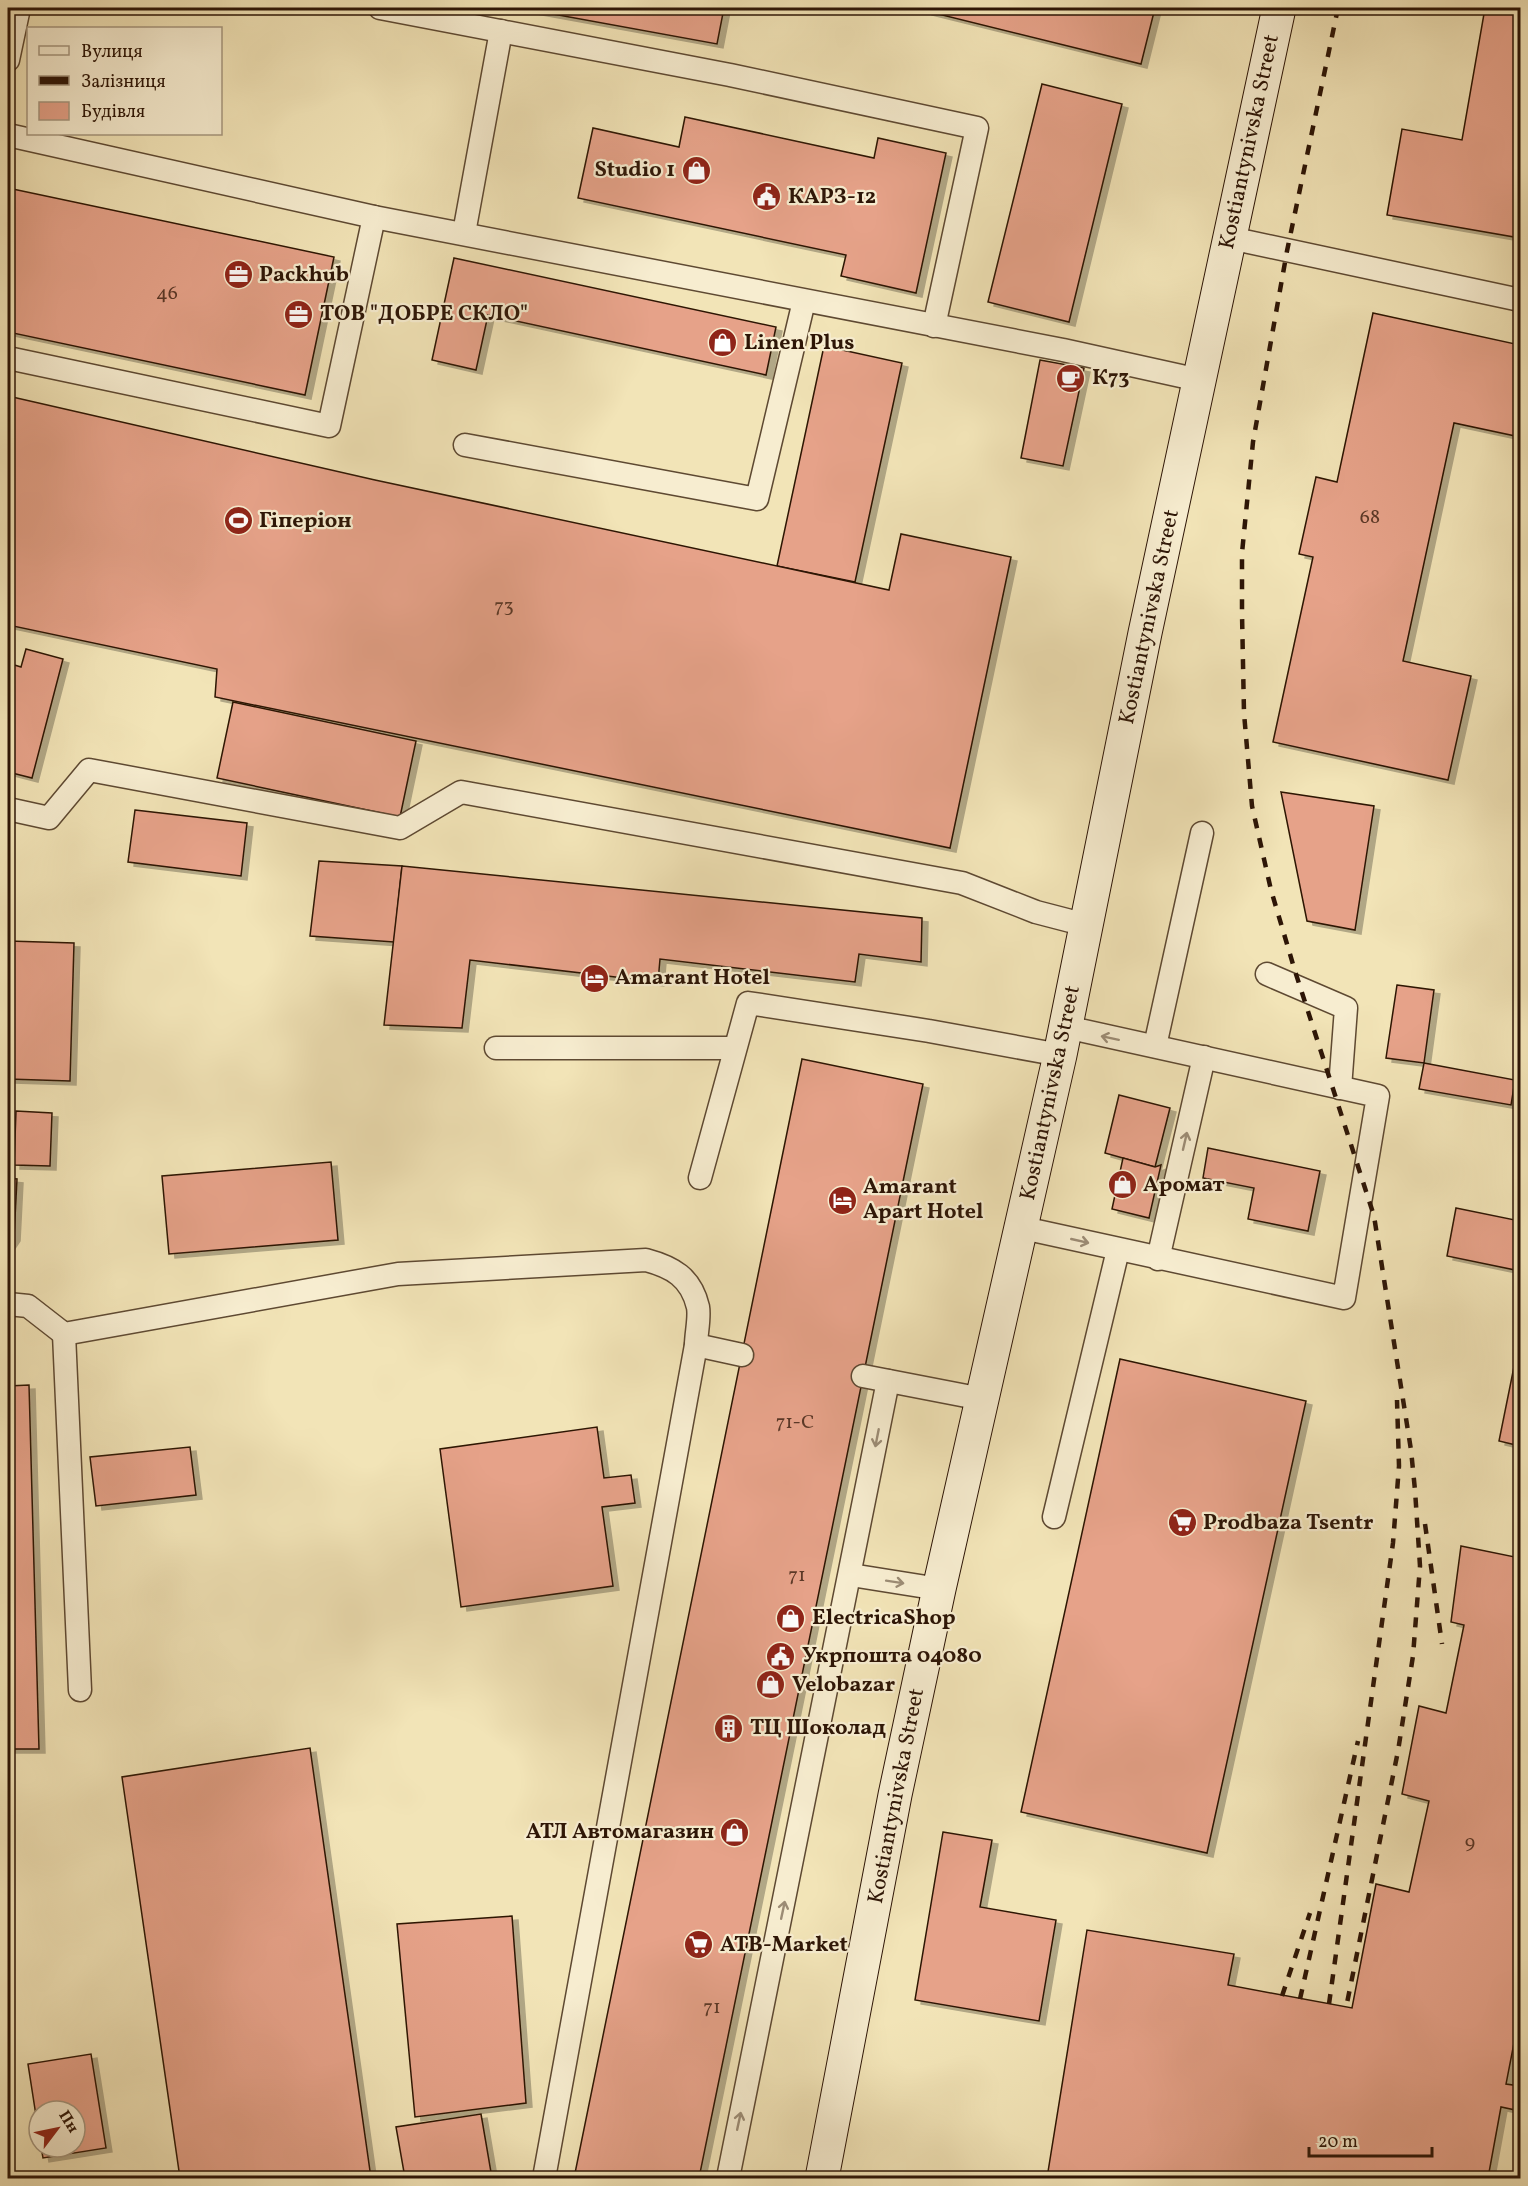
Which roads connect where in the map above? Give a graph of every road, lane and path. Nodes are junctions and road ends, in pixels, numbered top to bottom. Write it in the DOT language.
graph roads {
  1 [pos="19,8"];
  2 [pos="380,8"];
  3 [pos="1279,8"];
  4 [pos="501,31"];
  5 [pos="8,60"];
  6 [pos="8,135"];
  7 [pos="374,217"];
  8 [pos="464,233"];
  9 [pos="1230,238"];
  10 [pos="1521,300"];
  11 [pos="804,301"];
  12 [pos="934,326"];
  13 [pos="8,358"];
  14 [pos="1199,380"];
  15 [pos="465,445"];
  16 [pos="8,809"];
  17 [pos="1202,833"];
  18 [pos="1086,925"];
  19 [pos="1267,974"];
  20 [pos="1063,1041"];
  21 [pos="1155,1046"];
  22 [pos="496,1048"];
  23 [pos="734,1048"];
  24 [pos="1204,1057"];
  25 [pos="1340,1088"];
  26 [pos="700,1178"];
  27 [pos="1023,1228"];
  28 [pos="1118,1250"];
  29 [pos="1158,1259"];
  30 [pos="8,1304"];
  31 [pos="64,1334"];
  32 [pos="696,1345"];
  33 [pos="742,1355"];
  34 [pos="863,1376"];
  35 [pos="888,1381"];
  36 [pos="982,1399"];
  37 [pos="1054,1517"];
  38 [pos="851,1575"];
  39 [pos="939,1590"];
  40 [pos="80,1690"];
  41 [pos="544,2178"];
  42 [pos="728,2178"];
  43 [pos="822,2178"];
  1 -- 5 [label="lane"];
  2 -- 4 [label="lane"];
  3 -- 9 [label="main road, Kostiantynivska Street"];
  4 -- 8 [label="lane"];
  4 -- 12 [label="lane"];
  6 -- 7 [label="lane"];
  7 -- 8 [label="lane"];
  7 -- 13 [label="lane"];
  8 -- 11 [label="lane"];
  9 -- 10 [label="lane"];
  9 -- 14 [label="main road, Kostiantynivska Street"];
  11 -- 12 [label="lane"];
  11 -- 15 [label="lane"];
  12 -- 14 [label="lane"];
  14 -- 18 [label="main road, Kostiantynivska Street"];
  16 -- 18 [label="lane"];
  17 -- 21 [label="lane"];
  18 -- 20 [label="main road, Kostiantynivska Street"];
  19 -- 25 [label="lane"];
  21 -- 20 [label="lane, one-way"];
  20 -- 23 [label="lane"];
  20 -- 27 [label="main road, Kostiantynivska Street"];
  21 -- 24 [label="lane"];
  22 -- 23 [label="lane"];
  23 -- 26 [label="lane"];
  24 -- 25 [label="lane"];
  29 -- 24 [label="lane, one-way"];
  25 -- 29 [label="lane"];
  27 -- 28 [label="lane, one-way"];
  27 -- 36 [label="main road, Kostiantynivska Street"];
  28 -- 29 [label="lane"];
  28 -- 37 [label="lane"];
  30 -- 31 [label="lane"];
  31 -- 32 [label="lane"];
  31 -- 40 [label="lane"];
  32 -- 33 [label="lane"];
  32 -- 41 [label="lane"];
  34 -- 35 [label="lane"];
  35 -- 36 [label="lane"];
  35 -- 38 [label="lane, one-way"];
  36 -- 39 [label="main road, Kostiantynivska Street"];
  38 -- 39 [label="lane, one-way"];
  42 -- 38 [label="lane, one-way"];
  39 -- 43 [label="main road, Kostiantynivska Street"];
}
